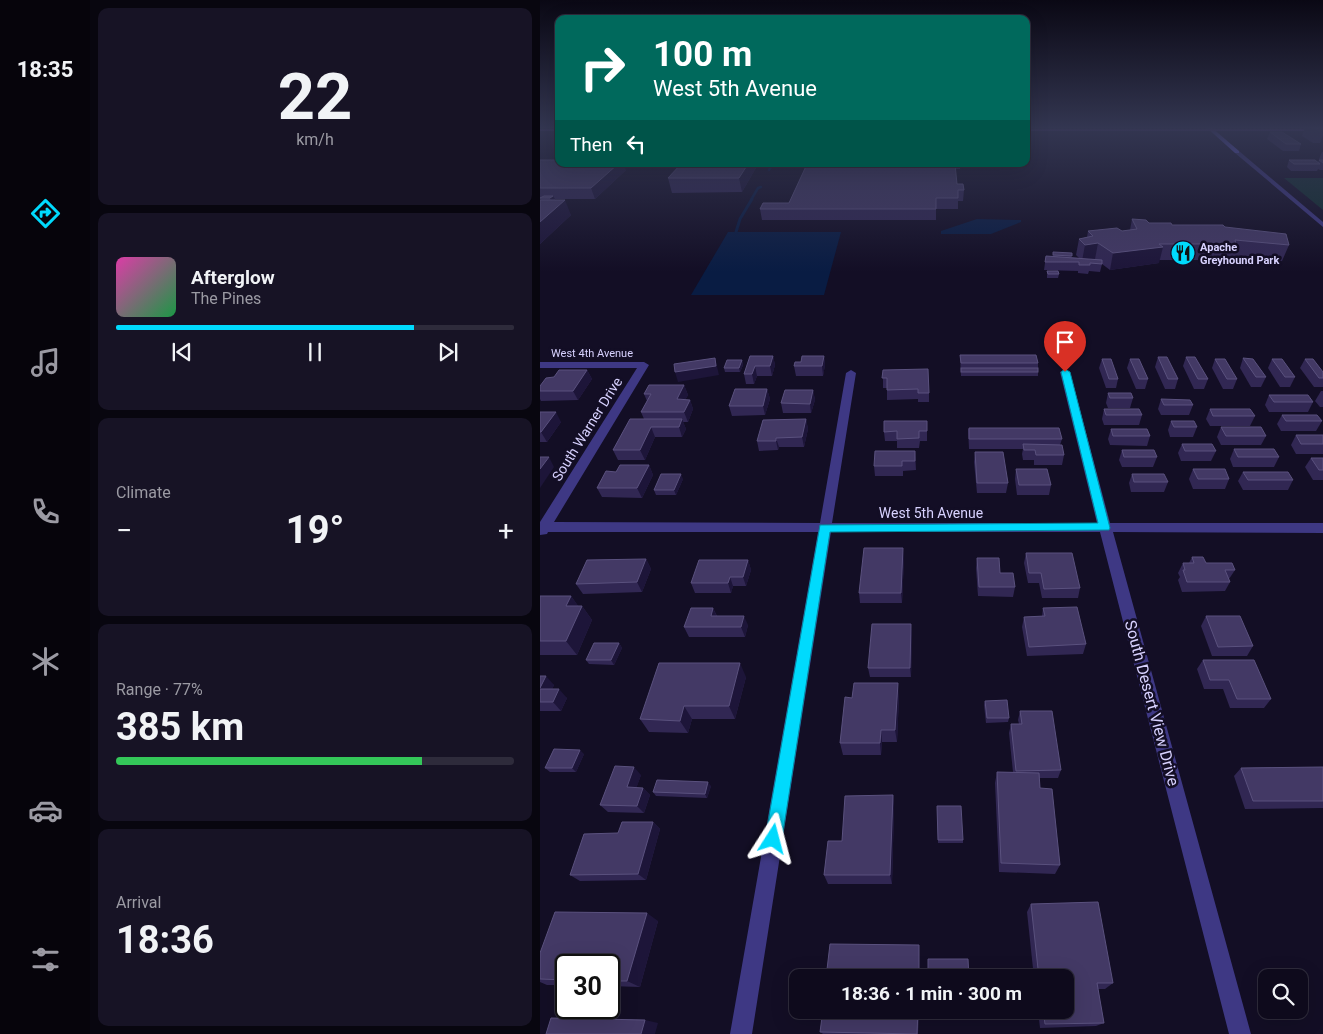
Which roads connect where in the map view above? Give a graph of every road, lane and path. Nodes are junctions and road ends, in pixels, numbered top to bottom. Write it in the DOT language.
graph roads {
  1 [pos="1264,175"];
  2 [pos="1323,225"];
  3 [pos="540,365"];
  4 [pos="644,366"];
  5 [pos="1065,372"];
  6 [pos="850,373"];
  7 [pos="824,528"];
  8 [pos="1104,528"];
  9 [pos="1323,528"];
  10 [pos="541,530"];
  11 [pos="741,1034"];
  12 [pos="1240,1034"];
  1 -- 2 [label="street"];
  3 -- 4 [label="street, West 4th Avenue"];
  4 -- 10 [label="street, South Warner Drive"];
  5 -- 8 [label="street, South Desert View Drive"];
  6 -- 7 [label="street"];
  7 -- 8 [label="street, West 5th Avenue"];
  7 -- 10 [label="street, West 5th Avenue"];
  7 -- 11 [label="street"];
  8 -- 9 [label="street, West 5th Avenue"];
  8 -- 12 [label="street, South Desert View Drive"];
}
